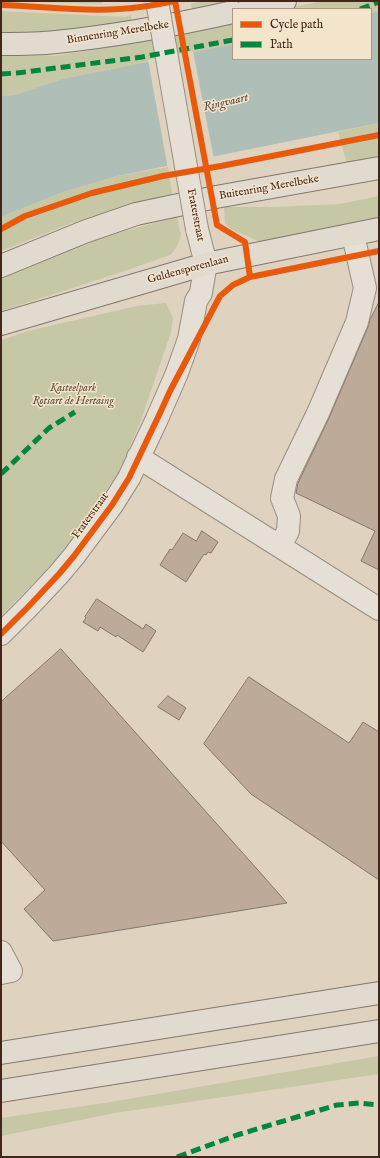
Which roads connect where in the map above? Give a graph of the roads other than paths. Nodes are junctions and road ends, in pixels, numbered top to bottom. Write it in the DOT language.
graph roads {
  1 [pos="157,1"];
  2 [pos="285,1"];
  3 [pos="253,8"];
  4 [pos="232,12"];
  5 [pos="1,44"];
  6 [pos="379,168"];
  7 [pos="379,229"];
  8 [pos="353,235"];
  9 [pos="206,264"];
  10 [pos="1,266"];
  11 [pos="372,289"];
  12 [pos="1,324"];
  13 [pos="138,457"];
  14 [pos="280,546"];
  15 [pos="379,609"];
  16 [pos="1,634"];
  17 [pos="1,952"];
  18 [pos="1,973"];
  19 [pos="379,992"];
  20 [pos="379,1031"];
  21 [pos="1,1053"];
  22 [pos="1,1091"];
  1 -- 9 [label="street, Fraterstraat, bridge"];
  2 -- 3 [label="main road"];
  4 -- 5 [label="main road, Binnenring Merelbeke"];
  6 -- 10 [label="main road, Buitenring Merelbeke"];
  7 -- 8 [label="main road, Guldensporenlaan"];
  8 -- 9 [label="main road, Guldensporenlaan"];
  8 -- 11 [label="street"];
  9 -- 12 [label="main road, Guldensporenlaan"];
  9 -- 13 [label="street, Fraterstraat"];
  11 -- 14 [label="street"];
  13 -- 14 [label="street"];
  13 -- 16 [label="street, Fraterstraat"];
  14 -- 15 [label="street"];
  17 -- 18 [label="street"];
  19 -- 21 [label="main road"];
  20 -- 22 [label="main road"];
}
